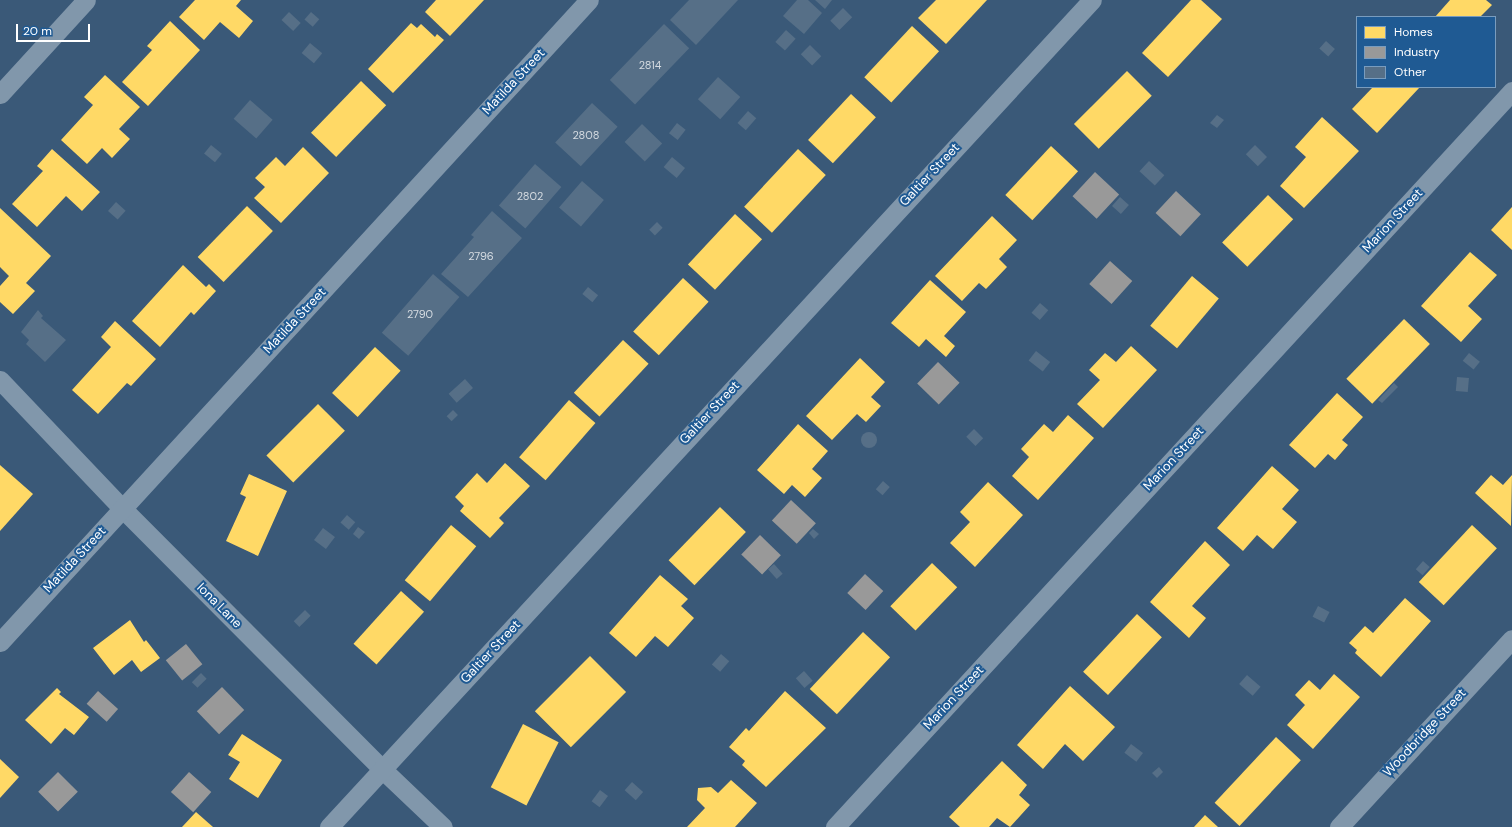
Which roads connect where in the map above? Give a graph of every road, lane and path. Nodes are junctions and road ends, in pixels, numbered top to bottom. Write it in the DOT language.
graph roads {
  1 [pos="86,0"];
  2 [pos="589,0"];
  3 [pos="1092,0"];
  4 [pos="1512,91"];
  5 [pos="0,94"];
  6 [pos="0,380"];
  7 [pos="122,508"];
  8 [pos="1512,639"];
  9 [pos="0,642"];
  10 [pos="382,770"];
  11 [pos="329,827"];
  12 [pos="443,827"];
  13 [pos="835,827"];
  14 [pos="1339,827"];
  1 -- 5 [label="street"];
  2 -- 7 [label="street, Matilda Street"];
  3 -- 10 [label="street, Galtier Street"];
  4 -- 13 [label="street, Marion Street"];
  6 -- 7 [label="street, Iona Lane"];
  7 -- 9 [label="street, Matilda Street"];
  7 -- 10 [label="street, Iona Lane"];
  8 -- 14 [label="street, Woodbridge Street"];
  10 -- 11 [label="street, Galtier Street"];
  10 -- 12 [label="street, Iona Lane"];
}
